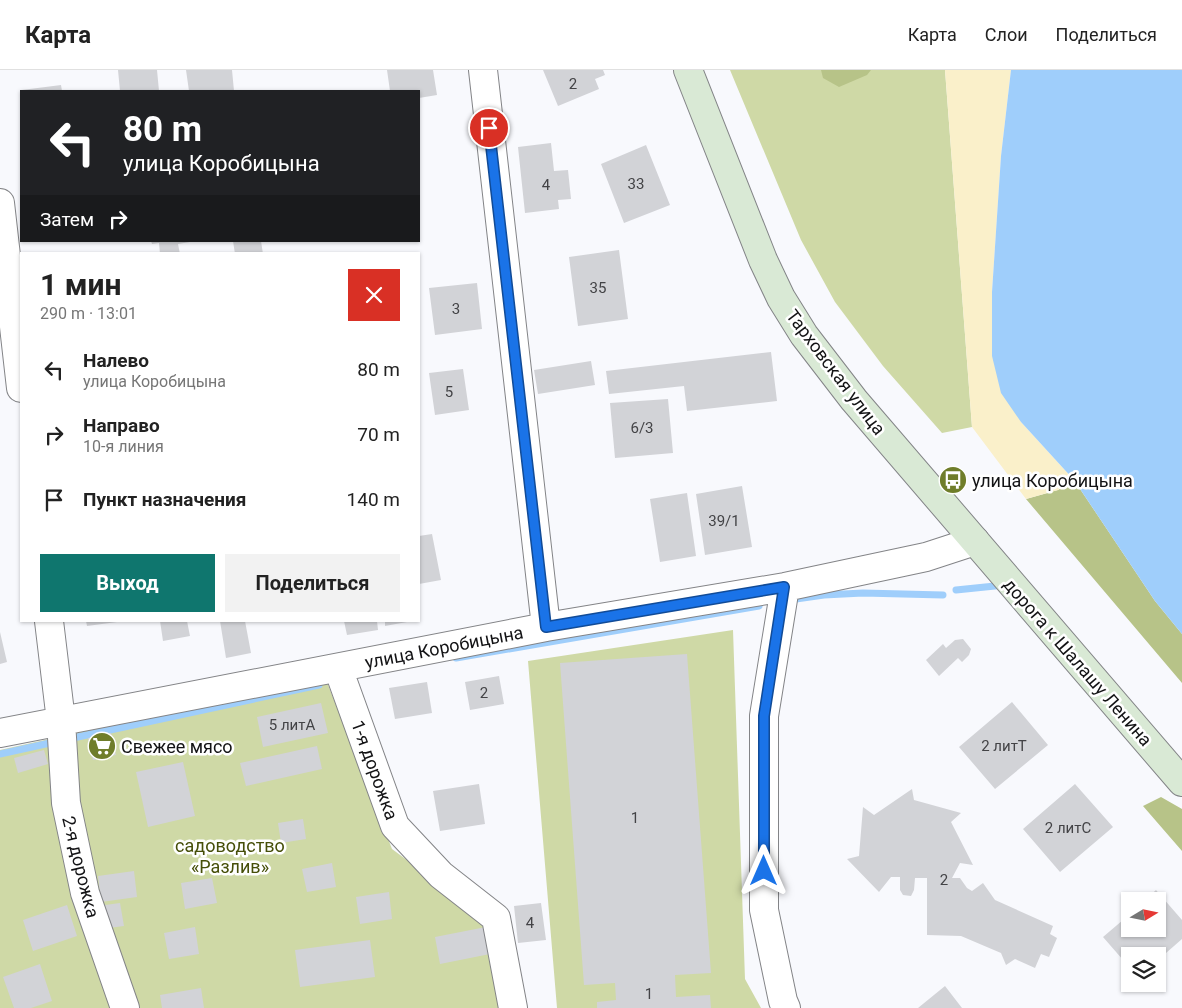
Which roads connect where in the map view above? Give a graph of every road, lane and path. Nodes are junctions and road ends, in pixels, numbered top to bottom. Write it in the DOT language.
graph roads {
  1 [pos="483,70"];
  2 [pos="688,70"];
  3 [pos="0,203"];
  4 [pos="20,379"];
  5 [pos="975,542"];
  6 [pos="784,587"];
  7 [pos="49,622"];
  8 [pos="546,627"];
  9 [pos="338,668"];
  10 [pos="61,721"];
  11 [pos="0,733"];
  12 [pos="1182,782"];
  13 [pos="125,1008"];
  14 [pos="513,1008"];
  15 [pos="786,1008"];
  1 -- 8 [label="street"];
  2 -- 5 [label="street, Тарховская улица"];
  3 -- 4 [label="street"];
  5 -- 6 [label="street, улица Коробицына"];
  5 -- 12 [label="street, дорога к Шалашу Ленина"];
  6 -- 8 [label="street, улица Коробицына"];
  6 -- 15 [label="street"];
  7 -- 10 [label="street, 2-я дорожка"];
  8 -- 9 [label="street, улица Коробицына"];
  9 -- 10 [label="street, улица Коробицына"];
  9 -- 14 [label="street, 1-я дорожка"];
  10 -- 11 [label="street, улица Коробицына"];
  10 -- 13 [label="street, 2-я дорожка"];
}
